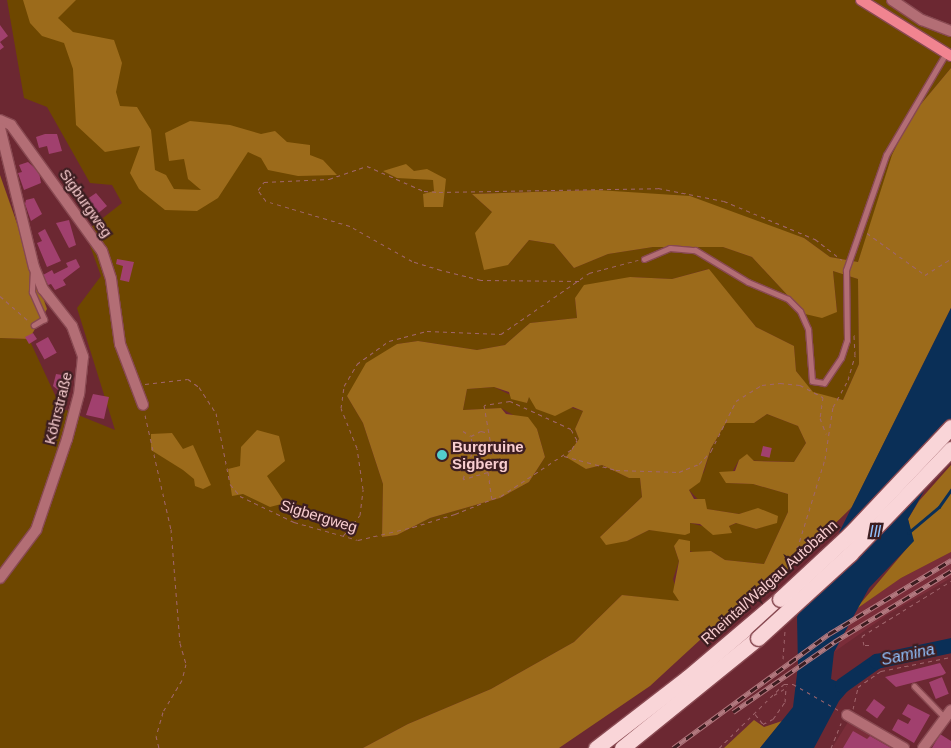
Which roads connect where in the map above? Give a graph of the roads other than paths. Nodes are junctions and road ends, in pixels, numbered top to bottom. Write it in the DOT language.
graph roads {
  1 [pos="892,0"];
  2 [pos="867,2"];
  3 [pos="951,31"];
  4 [pos="948,54"];
  5 [pos="0,120"];
  6 [pos="0,128"];
  7 [pos="644,259"];
  8 [pos="34,267"];
  9 [pos="34,325"];
  10 [pos="143,405"];
  11 [pos="951,427"];
  12 [pos="951,448"];
  13 [pos="0,578"];
  14 [pos="914,686"];
  15 [pos="948,714"];
  16 [pos="845,715"];
  17 [pos="596,748"];
  18 [pos="622,748"];
  19 [pos="904,748"];
  20 [pos="923,748"];
  1 -- 3 [label="street"];
  2 -- 4 [label="main road"];
  4 -- 7 [label="lane"];
  5 -- 10 [label="street, Sigburgweg"];
  6 -- 8 [label="street, Köhrstraße"];
  8 -- 9 [label="lane"];
  8 -- 13 [label="street, Köhrstraße"];
  11 -- 17 [label="highway, Rheintal/Walgau Autobahn, bridge"];
  12 -- 18 [label="highway, bridge"];
  14 -- 15 [label="lane"];
  15 -- 20 [label="street"];
  16 -- 19 [label="street"];
}
